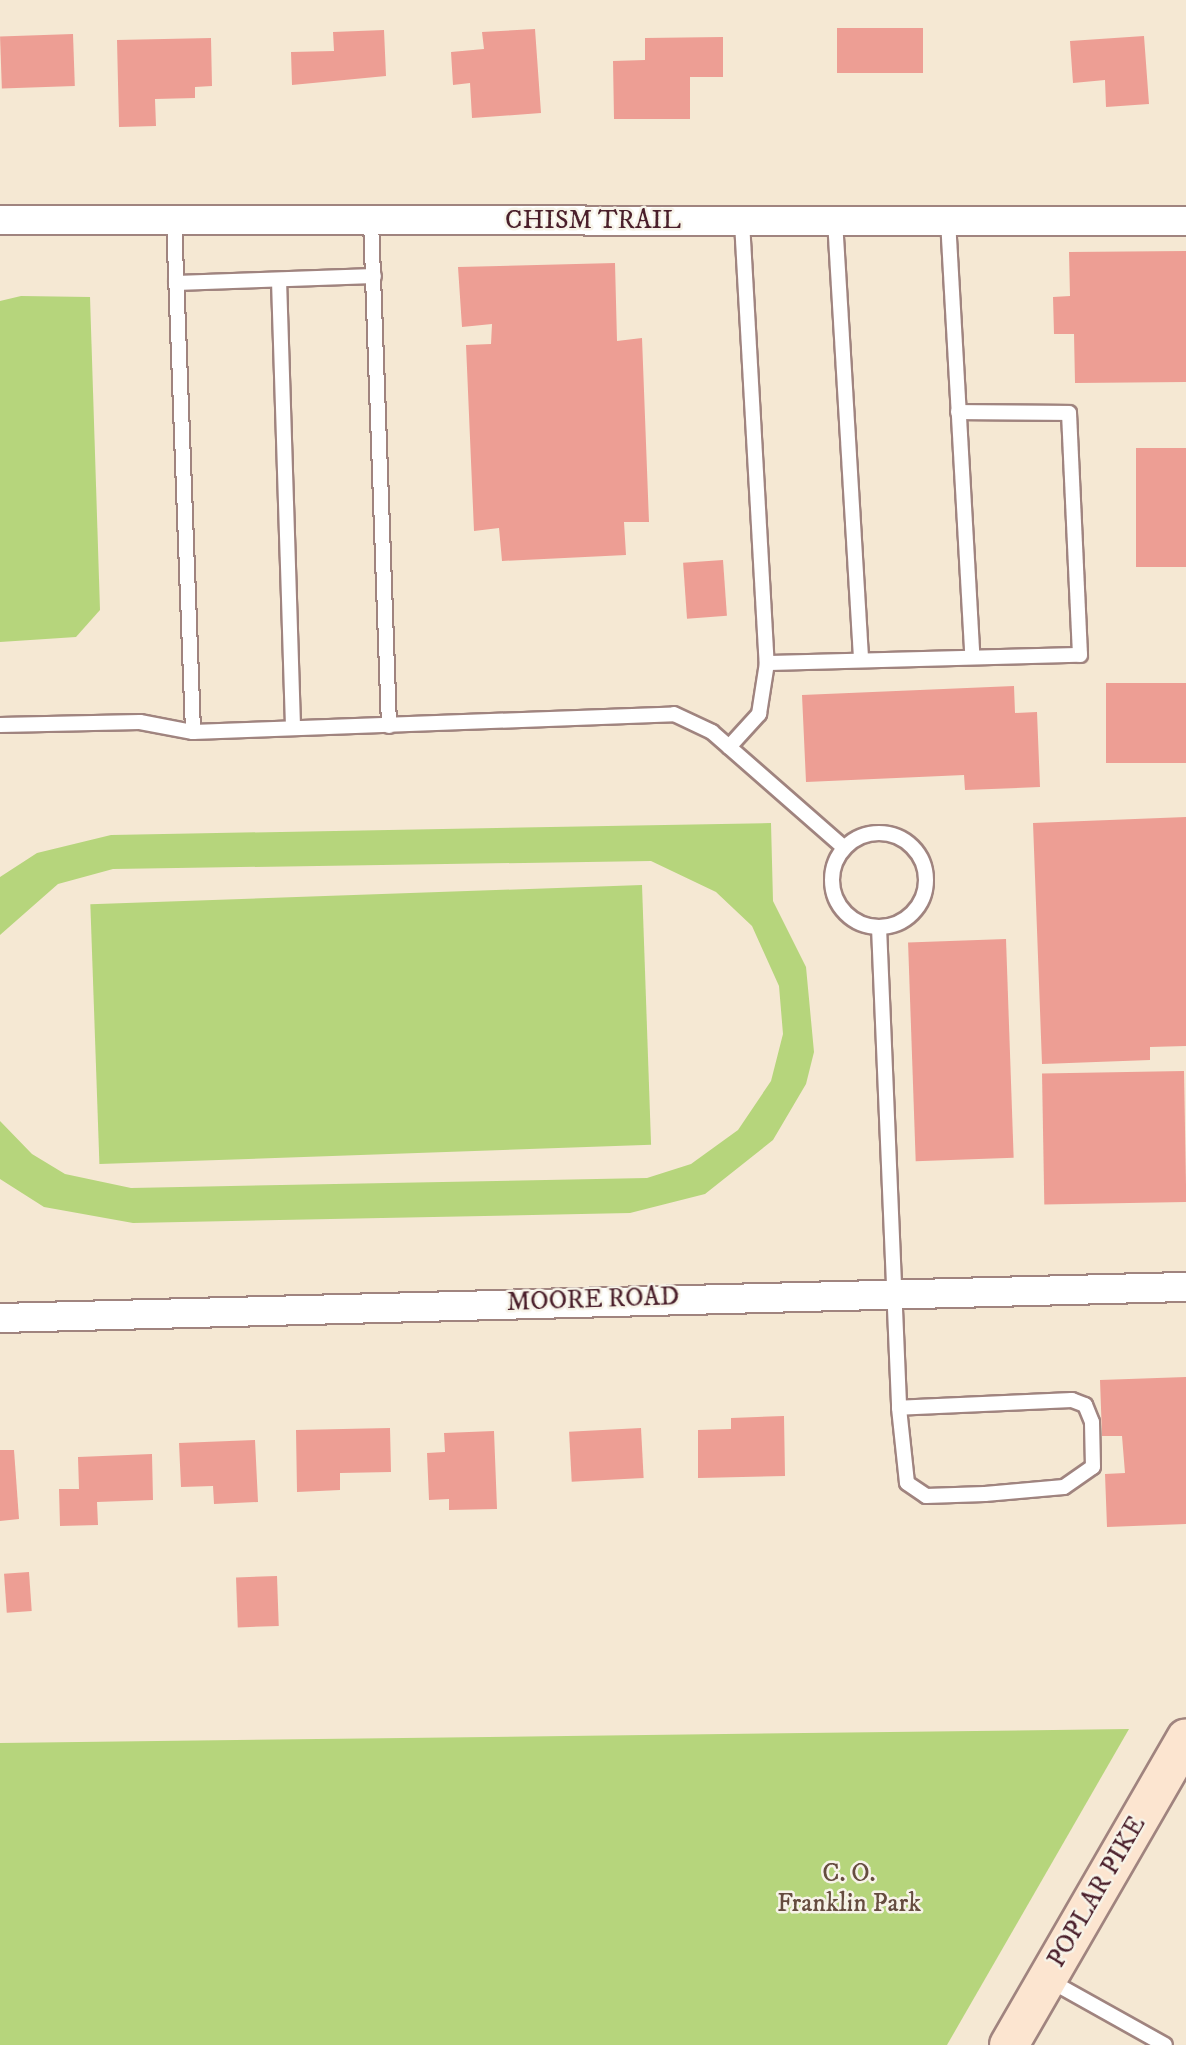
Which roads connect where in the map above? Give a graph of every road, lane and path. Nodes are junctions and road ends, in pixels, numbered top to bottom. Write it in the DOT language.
graph roads {
  1 [pos="0,220"];
  2 [pos="174,220"];
  3 [pos="371,220"];
  4 [pos="835,220"];
  5 [pos="948,220"];
  6 [pos="1186,221"];
  7 [pos="742,222"];
  8 [pos="374,276"];
  9 [pos="279,280"];
  10 [pos="176,283"];
  11 [pos="958,412"];
  12 [pos="972,656"];
  13 [pos="861,657"];
  14 [pos="767,663"];
  15 [pos="0,725"];
  16 [pos="389,726"];
  17 [pos="293,727"];
  18 [pos="193,732"];
  19 [pos="729,747"];
  20 [pos="842,846"];
  21 [pos="879,927"];
  22 [pos="1186,1287"];
  23 [pos="894,1291"];
  24 [pos="0,1318"];
  25 [pos="899,1408"];
  26 [pos="1186,1739"];
  27 [pos="1047,1979"];
  28 [pos="1009,2045"];
  29 [pos="1165,2045"];
  1 -- 2 [label="street, CHISM TRAIL"];
  2 -- 3 [label="street, CHISM TRAIL"];
  2 -- 10 [label="lane"];
  3 -- 7 [label="street, CHISM TRAIL"];
  3 -- 8 [label="lane"];
  4 -- 5 [label="street, CHISM TRAIL"];
  4 -- 7 [label="street, CHISM TRAIL"];
  4 -- 13 [label="lane"];
  5 -- 6 [label="street, CHISM TRAIL"];
  5 -- 11 [label="lane"];
  7 -- 14 [label="lane"];
  8 -- 9 [label="lane"];
  8 -- 16 [label="lane"];
  9 -- 10 [label="lane"];
  9 -- 17 [label="lane"];
  10 -- 18 [label="lane"];
  11 -- 12 [label="lane"];
  11 -- 12 [label="lane"];
  12 -- 13 [label="lane"];
  13 -- 14 [label="lane"];
  14 -- 19 [label="lane"];
  15 -- 18 [label="lane"];
  16 -- 17 [label="lane"];
  16 -- 19 [label="lane"];
  17 -- 18 [label="lane"];
  19 -- 20 [label="lane"];
  20 -- 21 [label="lane"];
  20 -- 21 [label="lane"];
  21 -- 23 [label="lane"];
  22 -- 23 [label="street, MOORE ROAD"];
  23 -- 24 [label="street, MOORE ROAD"];
  23 -- 25 [label="lane"];
  25 -- 25 [label="lane"];
  26 -- 27 [label="main road, POPLAR PIKE"];
  27 -- 28 [label="main road, POPLAR PIKE"];
  27 -- 29 [label="lane"];
}
